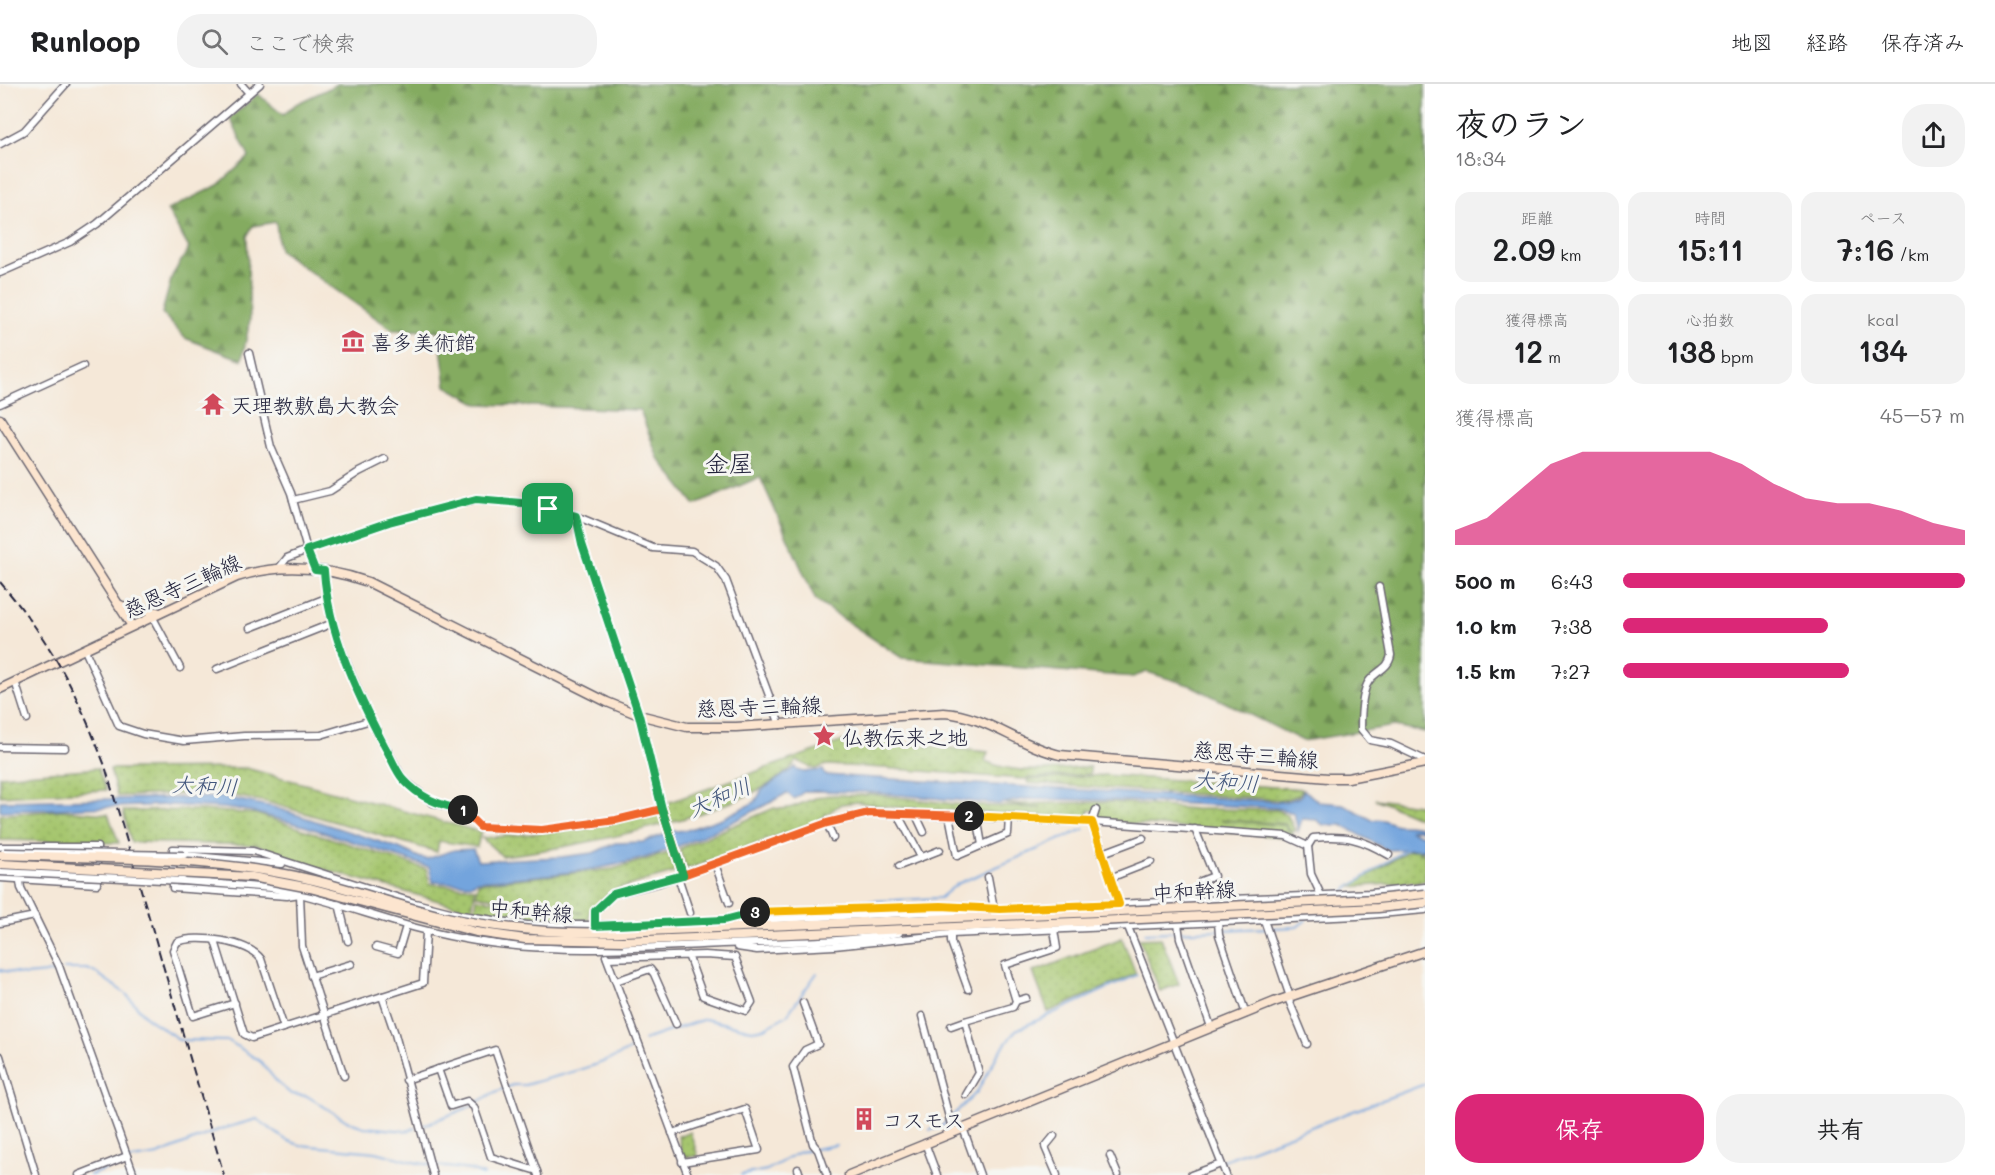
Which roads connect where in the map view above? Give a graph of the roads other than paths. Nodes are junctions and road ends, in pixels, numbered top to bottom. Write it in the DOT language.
graph roads {
  1 [pos="66,84"];
  2 [pos="241,84"];
  3 [pos="260,84"];
  4 [pos="249,93"];
  5 [pos="0,144"];
  6 [pos="0,273"];
  7 [pos="249,353"];
  8 [pos="83,366"];
  9 [pos="0,404"];
  10 [pos="0,419"];
  11 [pos="385,459"];
  12 [pos="293,500"];
  13 [pos="576,516"];
  14 [pos="307,550"];
  15 [pos="279,568"];
  16 [pos="320,571"];
  17 [pos="1379,588"];
  18 [pos="326,598"];
  19 [pos="120,605"];
  20 [pos="155,614"];
  21 [pos="333,623"];
  22 [pos="132,626"];
  23 [pos="250,627"];
  24 [pos="86,650"];
  25 [pos="180,668"];
  26 [pos="217,669"];
  27 [pos="15,681"];
  28 [pos="0,689"];
  29 [pos="639,715"];
  30 [pos="27,719"];
  31 [pos="371,720"];
  32 [pos="780,725"];
  33 [pos="0,747"];
  34 [pos="65,748"];
  35 [pos="1425,761"];
  36 [pos="662,809"];
  37 [pos="1096,810"];
  38 [pos="897,813"];
  39 [pos="915,813"];
  40 [pos="949,815"];
  41 [pos="977,816"];
  42 [pos="1009,817"];
  43 [pos="1092,822"];
  44 [pos="827,823"];
  45 [pos="1195,829"];
  46 [pos="924,832"];
  47 [pos="833,838"];
  48 [pos="1143,838"];
  49 [pos="982,845"];
  50 [pos="19,846"];
  51 [pos="1308,846"];
  52 [pos="0,847"];
  53 [pos="940,850"];
  54 [pos="0,853"];
  55 [pos="1102,853"];
  56 [pos="1389,855"];
  57 [pos="921,857"];
  58 [pos="1151,862"];
  59 [pos="0,864"];
  60 [pos="715,864"];
  61 [pos="296,866"];
  62 [pos="898,866"];
  63 [pos="0,872"];
  64 [pos="681,876"];
  65 [pos="988,877"];
  66 [pos="0,878"];
  67 [pos="1110,878"];
  68 [pos="18,879"];
  69 [pos="1201,881"];
  70 [pos="1425,887"];
  71 [pos="300,894"];
  72 [pos="1425,894"];
  73 [pos="1321,895"];
  74 [pos="729,903"];
  75 [pos="1425,903"];
  76 [pos="339,904"];
  77 [pos="1119,904"];
  78 [pos="1425,910"];
  79 [pos="690,913"];
  80 [pos="994,913"];
  81 [pos="35,916"];
  82 [pos="1099,916"];
  83 [pos="1264,920"];
  84 [pos="1218,922"];
  85 [pos="0,923"];
  86 [pos="1178,924"];
  87 [pos="406,926"];
  88 [pos="595,926"];
  89 [pos="1127,926"];
  90 [pos="926,928"];
  91 [pos="1054,930"];
  92 [pos="426,932"];
  93 [pos="951,934"];
  94 [pos="622,936"];
  95 [pos="215,941"];
  96 [pos="348,942"];
  97 [pos="721,944"];
  98 [pos="376,947"];
  99 [pos="604,949"];
  100 [pos="1425,951"];
  101 [pos="688,955"];
  102 [pos="607,958"];
  103 [pos="351,964"];
  104 [pos="311,976"];
  105 [pos="616,981"];
  106 [pos="968,989"];
  107 [pos="382,996"];
  108 [pos="1289,997"];
  109 [pos="1026,998"];
  110 [pos="1016,1000"];
  111 [pos="235,1003"];
  112 [pos="803,1004"];
  113 [pos="1246,1014"];
  114 [pos="324,1015"];
  115 [pos="922,1016"];
  116 [pos="965,1022"];
  117 [pos="676,1024"];
  118 [pos="951,1026"];
  119 [pos="1211,1027"];
  120 [pos="284,1028"];
  121 [pos="1173,1042"];
  122 [pos="1307,1044"];
  123 [pos="0,1056"];
  124 [pos="438,1070"];
  125 [pos="344,1076"];
  126 [pos="7,1080"];
  127 [pos="406,1080"];
  128 [pos="0,1083"];
  129 [pos="966,1095"];
  130 [pos="963,1128"];
  131 [pos="953,1132"];
  132 [pos="672,1133"];
  133 [pos="1054,1136"];
  134 [pos="925,1143"];
  135 [pos="127,1156"];
  136 [pos="1110,1156"];
  137 [pos="682,1162"];
  138 [pos="1220,1163"];
  139 [pos="537,1173"];
  140 [pos="36,1175"];
  141 [pos="79,1175"];
  142 [pos="135,1175"];
  143 [pos="433,1175"];
  144 [pos="688,1175"];
  145 [pos="827,1175"];
  146 [pos="849,1175"];
  147 [pos="937,1175"];
  148 [pos="980,1175"];
  149 [pos="1057,1175"];
  150 [pos="1118,1175"];
  151 [pos="1191,1175"];
  152 [pos="1226,1175"];
  1 -- 5 [label="street"];
  2 -- 4 [label="street"];
  3 -- 4 [label="street"];
  4 -- 6 [label="street"];
  7 -- 12 [label="street"];
  8 -- 9 [label="street"];
  10 -- 19 [label="main road"];
  11 -- 12 [label="street"];
  12 -- 14 [label="street"];
  13 -- 14 [label="street"];
  13 -- 29 [label="street"];
  13 -- 32 [label="street"];
  14 -- 15 [label="street"];
  14 -- 16 [label="street"];
  15 -- 16 [label="main road, 慈恩寺三輪線"];
  15 -- 20 [label="main road, 慈恩寺三輪線"];
  16 -- 18 [label="street"];
  16 -- 29 [label="main road, 慈恩寺三輪線"];
  17 -- 35 [label="street"];
  18 -- 21 [label="street"];
  18 -- 23 [label="street"];
  19 -- 20 [label="main road"];
  19 -- 22 [label="main road"];
  20 -- 22 [label="main road, 慈恩寺三輪線"];
  20 -- 25 [label="street"];
  21 -- 26 [label="street"];
  21 -- 31 [label="street"];
  22 -- 24 [label="main road, 慈恩寺三輪線"];
  24 -- 27 [label="main road, 慈恩寺三輪線"];
  24 -- 31 [label="street"];
  27 -- 28 [label="main road, 慈恩寺三輪線"];
  27 -- 30 [label="street"];
  29 -- 32 [label="main road, 慈恩寺三輪線"];
  29 -- 36 [label="street"];
  31 -- 36 [label="street"];
  32 -- 35 [label="main road, 慈恩寺三輪線"];
  33 -- 34 [label="street"];
  36 -- 64 [label="street"];
  37 -- 43 [label="street"];
  38 -- 39 [label="street"];
  38 -- 44 [label="street"];
  38 -- 57 [label="street"];
  39 -- 40 [label="street"];
  39 -- 46 [label="street"];
  40 -- 41 [label="street"];
  40 -- 49 [label="street"];
  41 -- 42 [label="street"];
  41 -- 49 [label="street"];
  42 -- 43 [label="street"];
  42 -- 49 [label="street"];
  43 -- 45 [label="street"];
  43 -- 55 [label="street"];
  44 -- 47 [label="street"];
  44 -- 60 [label="street"];
  45 -- 51 [label="street"];
  45 -- 69 [label="street"];
  48 -- 55 [label="street"];
  50 -- 52 [label="street"];
  50 -- 68 [label="street"];
  50 -- 68 [label="street"];
  51 -- 56 [label="street"];
  51 -- 73 [label="street"];
  53 -- 57 [label="street"];
  54 -- 61 [label="street, bridge"];
  54 -- 94 [label="main road, 中和幹線, bridge"];
  55 -- 67 [label="street"];
  57 -- 62 [label="street"];
  58 -- 67 [label="street"];
  59 -- 94 [label="main road, 中和幹線, bridge"];
  60 -- 64 [label="street"];
  60 -- 74 [label="street"];
  61 -- 71 [label="street"];
  61 -- 88 [label="street"];
  63 -- 71 [label="street, bridge"];
  64 -- 79 [label="street"];
  64 -- 88 [label="street"];
  65 -- 80 [label="street"];
  66 -- 68 [label="street"];
  67 -- 77 [label="street"];
  68 -- 81 [label="street"];
  70 -- 73 [label="street"];
  71 -- 76 [label="street"];
  71 -- 104 [label="street"];
  72 -- 82 [label="main road, 中和幹線, bridge"];
  73 -- 77 [label="street"];
  75 -- 82 [label="main road, 中和幹線, bridge"];
  76 -- 87 [label="street"];
  76 -- 96 [label="street"];
  77 -- 80 [label="street"];
  77 -- 89 [label="street"];
  78 -- 83 [label="street"];
  80 -- 82 [label="main road, 中和幹線"];
  80 -- 88 [label="street"];
  80 -- 94 [label="main road, 中和幹線"];
  81 -- 85 [label="street"];
  81 -- 135 [label="street"];
  82 -- 90 [label="main road, 中和幹線"];
  83 -- 84 [label="street"];
  83 -- 108 [label="street"];
  84 -- 86 [label="street"];
  84 -- 113 [label="street"];
  86 -- 89 [label="street"];
  86 -- 119 [label="street"];
  87 -- 92 [label="street"];
  87 -- 98 [label="street"];
  89 -- 91 [label="street"];
  89 -- 121 [label="street"];
  90 -- 94 [label="main road, 中和幹線"];
  90 -- 97 [label="street"];
  91 -- 93 [label="street"];
  91 -- 110 [label="street"];
  92 -- 99 [label="street"];
  92 -- 107 [label="street"];
  93 -- 97 [label="street"];
  93 -- 106 [label="street"];
  95 -- 111 [label="street"];
  95 -- 111 [label="street"];
  95 -- 120 [label="street"];
  97 -- 99 [label="street"];
  99 -- 102 [label="street"];
  100 -- 108 [label="main road"];
  101 -- 101 [label="street"];
  101 -- 102 [label="street"];
  102 -- 105 [label="street"];
  103 -- 104 [label="street"];
  104 -- 114 [label="street"];
  105 -- 117 [label="street"];
  105 -- 132 [label="street"];
  107 -- 114 [label="street"];
  107 -- 127 [label="street"];
  108 -- 113 [label="main road"];
  108 -- 122 [label="street"];
  109 -- 110 [label="street"];
  110 -- 116 [label="street"];
  111 -- 120 [label="street"];
  112 -- 145 [label="street"];
  113 -- 119 [label="main road"];
  114 -- 120 [label="street"];
  114 -- 125 [label="street"];
  115 -- 131 [label="street"];
  116 -- 118 [label="street"];
  116 -- 129 [label="street"];
  119 -- 121 [label="main road"];
  121 -- 130 [label="main road"];
  121 -- 138 [label="street"];
  123 -- 126 [label="street"];
  124 -- 127 [label="street"];
  124 -- 139 [label="street"];
  124 -- 139 [label="street"];
  126 -- 128 [label="street"];
  126 -- 140 [label="street"];
  127 -- 143 [label="street"];
  130 -- 131 [label="main road"];
  130 -- 148 [label="street"];
  131 -- 134 [label="main road"];
  132 -- 137 [label="street"];
  132 -- 137 [label="street"];
  133 -- 149 [label="street"];
  134 -- 146 [label="main road"];
  134 -- 147 [label="street"];
  135 -- 141 [label="street"];
  135 -- 142 [label="street"];
  136 -- 150 [label="street"];
  137 -- 144 [label="street"];
  138 -- 151 [label="street"];
  138 -- 152 [label="street"];
}
